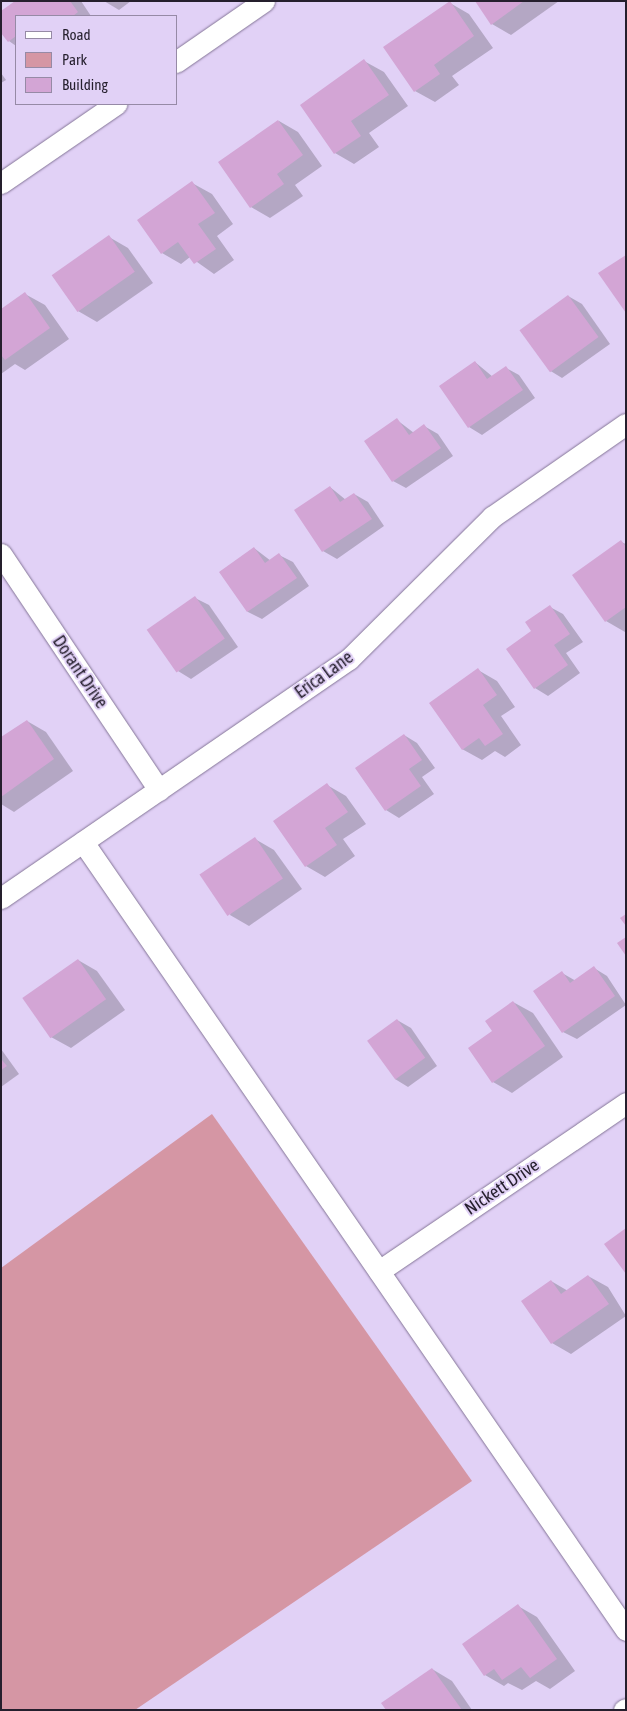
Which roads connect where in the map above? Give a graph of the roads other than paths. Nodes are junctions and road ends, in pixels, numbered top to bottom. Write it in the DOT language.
graph roads {
  1 [pos="264,1"];
  2 [pos="178,61"];
  3 [pos="115,105"];
  4 [pos="1,183"];
  5 [pos="626,424"];
  6 [pos="1,554"];
  7 [pos="159,790"];
  8 [pos="83,842"];
  9 [pos="1,898"];
  10 [pos="626,1103"];
  11 [pos="379,1271"];
  12 [pos="626,1630"];
  1 -- 2 [label="street"];
  3 -- 4 [label="street"];
  5 -- 7 [label="street, Erica Lane"];
  6 -- 7 [label="street, Dorant Drive"];
  7 -- 8 [label="street, Erica Lane"];
  8 -- 9 [label="street, Erica Lane"];
  8 -- 11 [label="street"];
  10 -- 11 [label="street, Nickett Drive"];
  11 -- 12 [label="street"];
}
